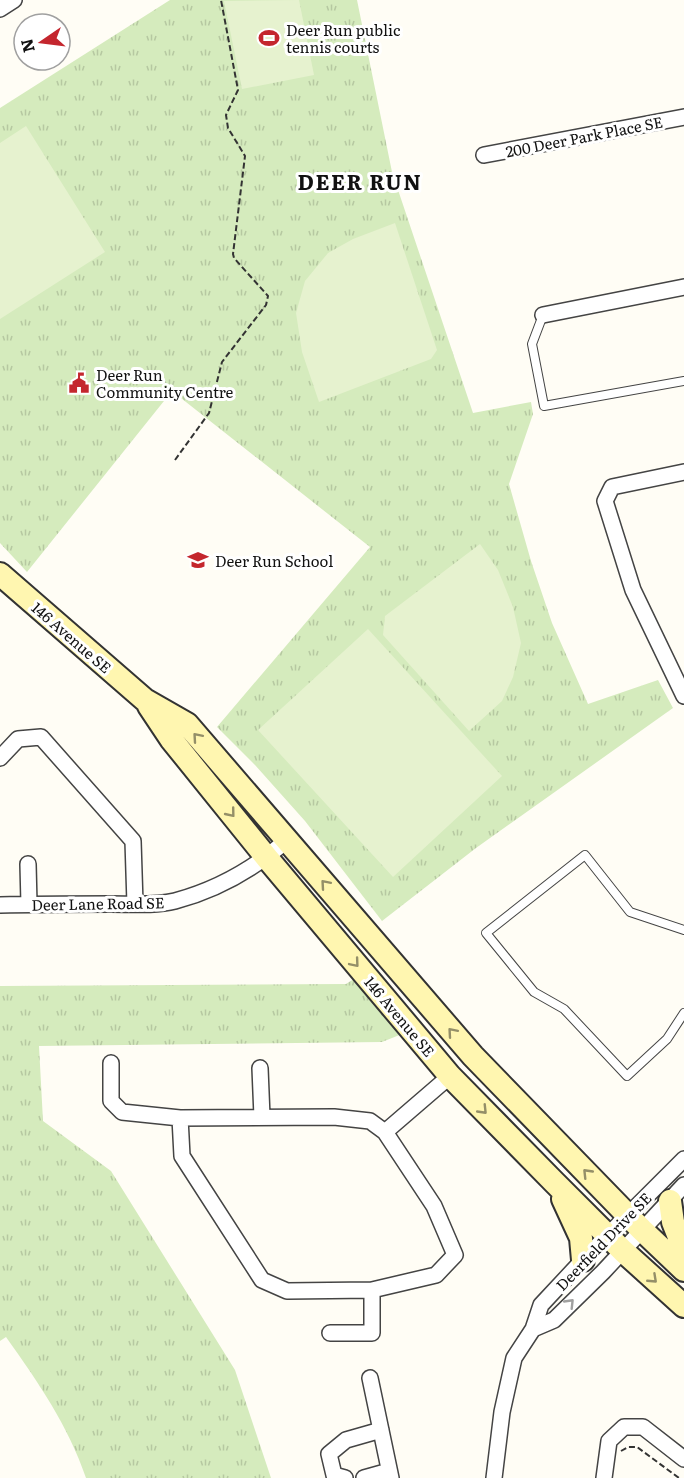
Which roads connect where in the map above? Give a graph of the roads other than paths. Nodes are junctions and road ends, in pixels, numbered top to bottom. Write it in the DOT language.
graph roads {
  1 [pos="14,0"];
  2 [pos="0,9"];
  3 [pos="684,117"];
  4 [pos="484,155"];
  5 [pos="684,287"];
  6 [pos="543,315"];
  7 [pos="684,381"];
  8 [pos="684,472"];
  9 [pos="0,574"];
  10 [pos="684,696"];
  11 [pos="145,700"];
  12 [pos="0,758"];
  13 [pos="287,840"];
  14 [pos="267,858"];
  15 [pos="28,864"];
  16 [pos="0,904"];
  17 [pos="29,904"];
  18 [pos="135,904"];
  19 [pos="684,930"];
  20 [pos="684,1013"];
  21 [pos="111,1063"];
  22 [pos="260,1068"];
  23 [pos="450,1076"];
  24 [pos="261,1117"];
  25 [pos="180,1118"];
  26 [pos="384,1132"];
  27 [pos="684,1159"];
  28 [pos="554,1182"];
  29 [pos="677,1193"];
  30 [pos="635,1223"];
  31 [pos="616,1243"];
  32 [pos="684,1250"];
  33 [pos="583,1260"];
  34 [pos="684,1270"];
  35 [pos="372,1290"];
  36 [pos="684,1306"];
  37 [pos="533,1329"];
  38 [pos="330,1333"];
  39 [pos="370,1378"];
  40 [pos="381,1430"];
  41 [pos="684,1459"];
  42 [pos="390,1475"];
  43 [pos="345,1478"];
  44 [pos="364,1478"];
  45 [pos="494,1478"];
  46 [pos="604,1478"];
  1 -- 2 [label="street"];
  3 -- 4 [label="street, 200 Deer Park Place SE"];
  5 -- 6 [label="street"];
  6 -- 7 [label="lane"];
  8 -- 10 [label="street"];
  9 -- 11 [label="street, 146 Avenue SE"];
  13 -- 11 [label="street, 146 Avenue SE, one-way"];
  11 -- 14 [label="street, 146 Avenue SE, one-way"];
  12 -- 18 [label="street"];
  13 -- 14 [label="street, Deer Lane Road SE"];
  30 -- 13 [label="street, 146 Avenue SE, one-way"];
  14 -- 18 [label="street, Deer Lane Road SE"];
  14 -- 23 [label="street, 146 Avenue SE, one-way"];
  15 -- 17 [label="street"];
  16 -- 17 [label="street, Deer Lane Road SE"];
  17 -- 18 [label="street, Deer Lane Road SE"];
  19 -- 20 [label="lane"];
  21 -- 25 [label="street"];
  22 -- 24 [label="street"];
  23 -- 26 [label="street"];
  23 -- 28 [label="street, 146 Avenue SE, one-way"];
  24 -- 25 [label="street"];
  24 -- 26 [label="street"];
  25 -- 35 [label="street"];
  26 -- 35 [label="street"];
  27 -- 30 [label="street, Deerfield Drive SE"];
  28 -- 31 [label="street, 146 Avenue SE"];
  28 -- 33 [label="street"];
  29 -- 30 [label="street, Deerfield Drive SE"];
  29 -- 32 [label="street"];
  30 -- 31 [label="street, Deerfield Drive SE"];
  30 -- 31 [label="street, Deerfield Drive SE"];
  30 -- 34 [label="street, 146 Avenue SE"];
  31 -- 33 [label="street, Deerfield Drive SE"];
  31 -- 36 [label="street, 146 Avenue SE, one-way"];
  37 -- 31 [label="street, Deerfield Drive SE, one-way"];
  33 -- 37 [label="street, Deerfield Drive SE"];
  35 -- 38 [label="street"];
  37 -- 45 [label="street, Deerfield Drive SE"];
  39 -- 40 [label="street"];
  40 -- 42 [label="street"];
  40 -- 43 [label="street"];
  41 -- 46 [label="street"];
  42 -- 44 [label="street"];
}
